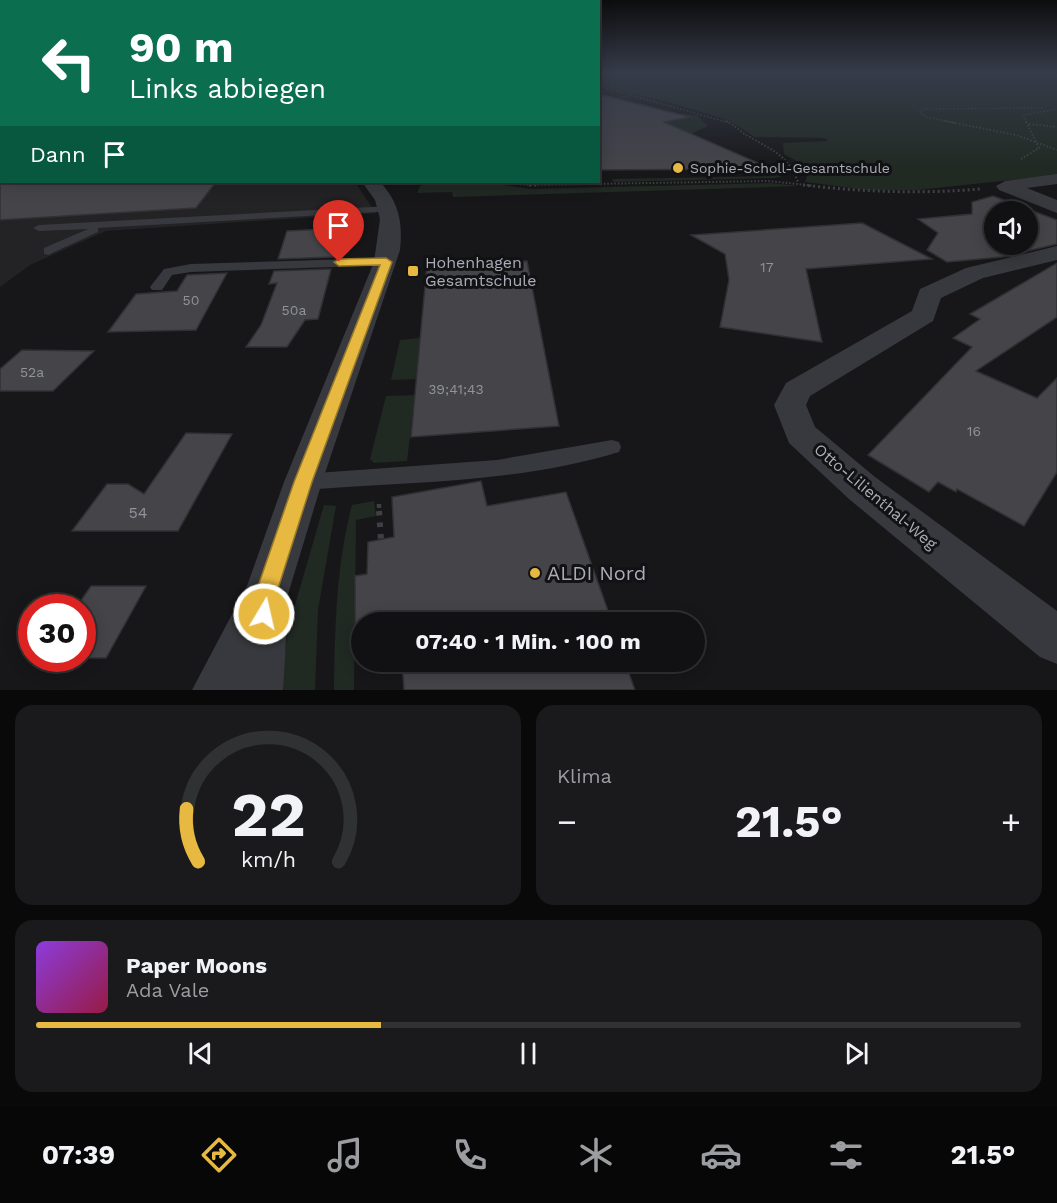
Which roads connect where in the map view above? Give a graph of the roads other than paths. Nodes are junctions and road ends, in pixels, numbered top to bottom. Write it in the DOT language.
graph roads {
  1 [pos="1057,179"];
  2 [pos="372,183"];
  3 [pos="1057,207"];
  4 [pos="390,209"];
  5 [pos="114,224"];
  6 [pos="39,228"];
  7 [pos="48,251"];
  8 [pos="1057,253"];
  9 [pos="386,262"];
  10 [pos="157,287"];
  11 [pos="612,447"];
  12 [pos="303,482"];
  13 [pos="266,595"];
  14 [pos="1057,640"];
  15 [pos="217,690"];
  16 [pos="258,690"];
  1 -- 3 [label="street"];
  2 -- 4 [label="street"];
  4 -- 5 [label="lane"];
  4 -- 9 [label="street"];
  5 -- 6 [label="lane"];
  5 -- 7 [label="lane"];
  8 -- 14 [label="street, Otto-Lilienthal-Weg"];
  9 -- 10 [label="lane"];
  9 -- 12 [label="street"];
  11 -- 12 [label="lane"];
  12 -- 13 [label="street"];
  13 -- 15 [label="street"];
  13 -- 16 [label="street"];
}
